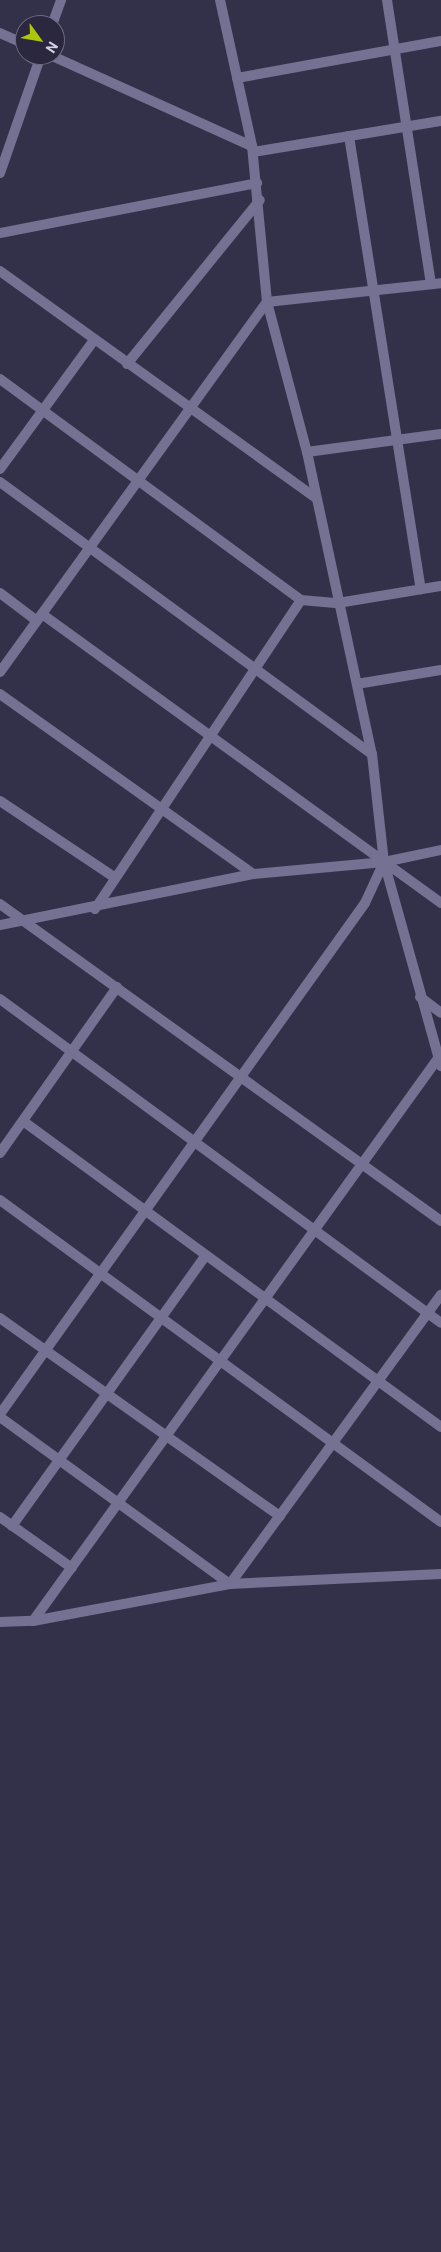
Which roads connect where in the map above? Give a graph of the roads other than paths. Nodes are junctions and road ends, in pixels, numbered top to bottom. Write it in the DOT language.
graph roads {
  1 [pos="61,0"];
  2 [pos="220,0"];
  3 [pos="386,0"];
  4 [pos="56,15"];
  5 [pos="0,33"];
  6 [pos="15,40"];
  7 [pos="441,41"];
  8 [pos="394,49"];
  9 [pos="65,62"];
  10 [pos="38,65"];
  11 [pos="237,78"];
  12 [pos="441,122"];
  13 [pos="406,127"];
  14 [pos="349,136"];
  15 [pos="252,149"];
  16 [pos="0,173"];
  17 [pos="257,183"];
  18 [pos="260,200"];
  19 [pos="0,233"];
  20 [pos="0,271"];
  21 [pos="436,284"];
  22 [pos="374,293"];
  23 [pos="267,302"];
  24 [pos="94,340"];
  25 [pos="127,364"];
  26 [pos="0,379"];
  27 [pos="44,410"];
  28 [pos="189,410"];
  29 [pos="441,434"];
  30 [pos="398,440"];
  31 [pos="307,452"];
  32 [pos="0,469"];
  33 [pos="139,480"];
  34 [pos="0,482"];
  35 [pos="316,498"];
  36 [pos="90,548"];
  37 [pos="441,586"];
  38 [pos="421,589"];
  39 [pos="0,593"];
  40 [pos="301,600"];
  41 [pos="338,603"];
  42 [pos="40,617"];
  43 [pos="255,669"];
  44 [pos="441,670"];
  45 [pos="0,672"];
  46 [pos="357,684"];
  47 [pos="0,694"];
  48 [pos="210,736"];
  49 [pos="372,754"];
  50 [pos="0,800"];
  51 [pos="160,810"];
  52 [pos="441,850"];
  53 [pos="384,862"];
  54 [pos="253,874"];
  55 [pos="114,877"];
  56 [pos="441,903"];
  57 [pos="0,904"];
  58 [pos="94,908"];
  59 [pos="24,921"];
  60 [pos="0,925"];
  61 [pos="118,988"];
  62 [pos="420,997"];
  63 [pos="0,999"];
  64 [pos="441,1013"];
  65 [pos="71,1052"];
  66 [pos="440,1061"];
  67 [pos="242,1076"];
  68 [pos="23,1121"];
  69 [pos="194,1142"];
  70 [pos="0,1153"];
  71 [pos="365,1163"];
  72 [pos="0,1200"];
  73 [pos="146,1211"];
  74 [pos="441,1221"];
  75 [pos="316,1231"];
  76 [pos="206,1255"];
  77 [pos="101,1274"];
  78 [pos="441,1295"];
  79 [pos="267,1299"];
  80 [pos="428,1313"];
  81 [pos="0,1318"];
  82 [pos="161,1318"];
  83 [pos="441,1323"];
  84 [pos="46,1351"];
  85 [pos="221,1362"];
  86 [pos="379,1381"];
  87 [pos="106,1395"];
  88 [pos="0,1415"];
  89 [pos="441,1427"];
  90 [pos="165,1439"];
  91 [pos="333,1443"];
  92 [pos="59,1460"];
  93 [pos="119,1503"];
  94 [pos="280,1516"];
  95 [pos="0,1518"];
  96 [pos="441,1522"];
  97 [pos="12,1526"];
  98 [pos="72,1568"];
  99 [pos="441,1574"];
  100 [pos="230,1584"];
  101 [pos="33,1621"];
  102 [pos="0,1622"];
  1 -- 4 [label="street"];
  2 -- 11 [label="street"];
  3 -- 8 [label="street"];
  5 -- 6 [label="street"];
  7 -- 8 [label="street"];
  8 -- 11 [label="street"];
  8 -- 13 [label="street"];
  9 -- 15 [label="street"];
  10 -- 16 [label="street"];
  11 -- 15 [label="street"];
  12 -- 13 [label="street"];
  13 -- 14 [label="street"];
  13 -- 21 [label="street"];
  14 -- 15 [label="street"];
  14 -- 22 [label="street"];
  15 -- 17 [label="street"];
  17 -- 18 [label="street"];
  17 -- 19 [label="street"];
  18 -- 23 [label="street"];
  18 -- 25 [label="street"];
  20 -- 24 [label="street"];
  21 -- 22 [label="street"];
  22 -- 23 [label="street"];
  22 -- 30 [label="street"];
  23 -- 28 [label="street"];
  23 -- 31 [label="street"];
  24 -- 25 [label="street"];
  24 -- 27 [label="street"];
  25 -- 28 [label="street"];
  26 -- 27 [label="street"];
  27 -- 32 [label="street"];
  27 -- 33 [label="street"];
  28 -- 33 [label="street"];
  28 -- 35 [label="street"];
  29 -- 30 [label="street"];
  30 -- 31 [label="street"];
  30 -- 38 [label="street"];
  31 -- 35 [label="street"];
  33 -- 36 [label="street"];
  33 -- 40 [label="street"];
  34 -- 36 [label="street"];
  35 -- 41 [label="street"];
  36 -- 42 [label="street"];
  36 -- 43 [label="street"];
  37 -- 38 [label="street"];
  38 -- 41 [label="street"];
  39 -- 42 [label="street"];
  40 -- 41 [label="street"];
  40 -- 43 [label="street"];
  41 -- 46 [label="street"];
  42 -- 45 [label="street"];
  42 -- 48 [label="street"];
  43 -- 48 [label="street"];
  43 -- 49 [label="street"];
  44 -- 46 [label="street"];
  46 -- 49 [label="street"];
  47 -- 51 [label="street"];
  48 -- 51 [label="street"];
  48 -- 53 [label="street"];
  49 -- 53 [label="street"];
  50 -- 55 [label="street"];
  51 -- 54 [label="street"];
  51 -- 55 [label="street"];
  52 -- 53 [label="street"];
  53 -- 54 [label="street"];
  53 -- 56 [label="street"];
  53 -- 62 [label="street"];
  53 -- 67 [label="street"];
  54 -- 58 [label="street"];
  55 -- 58 [label="street"];
  57 -- 59 [label="street"];
  58 -- 59 [label="street"];
  59 -- 60 [label="street"];
  59 -- 61 [label="street"];
  61 -- 65 [label="street"];
  61 -- 67 [label="street"];
  62 -- 64 [label="street"];
  62 -- 66 [label="street"];
  63 -- 65 [label="street"];
  65 -- 68 [label="street"];
  65 -- 69 [label="street"];
  66 -- 71 [label="street"];
  67 -- 69 [label="street"];
  67 -- 71 [label="street"];
  68 -- 70 [label="street"];
  68 -- 73 [label="street"];
  69 -- 73 [label="street"];
  69 -- 75 [label="street"];
  71 -- 74 [label="street"];
  71 -- 75 [label="street"];
  72 -- 77 [label="street"];
  73 -- 76 [label="street"];
  73 -- 77 [label="street"];
  75 -- 79 [label="street"];
  75 -- 80 [label="street"];
  76 -- 79 [label="street"];
  76 -- 82 [label="street"];
  77 -- 82 [label="street"];
  77 -- 84 [label="street"];
  78 -- 80 [label="street"];
  79 -- 85 [label="street"];
  79 -- 86 [label="street"];
  80 -- 83 [label="street"];
  80 -- 86 [label="street"];
  81 -- 84 [label="street"];
  82 -- 85 [label="street"];
  82 -- 87 [label="street"];
  84 -- 87 [label="street"];
  84 -- 88 [label="street"];
  85 -- 90 [label="street"];
  85 -- 91 [label="street"];
  86 -- 89 [label="street"];
  86 -- 91 [label="street"];
  87 -- 90 [label="street"];
  87 -- 92 [label="street"];
  88 -- 92 [label="street"];
  90 -- 93 [label="street"];
  90 -- 94 [label="street"];
  91 -- 94 [label="street"];
  91 -- 96 [label="street"];
  92 -- 93 [label="street"];
  92 -- 97 [label="street"];
  93 -- 98 [label="street"];
  93 -- 100 [label="street"];
  94 -- 100 [label="street"];
  95 -- 97 [label="street"];
  97 -- 98 [label="street"];
  98 -- 101 [label="street"];
  99 -- 100 [label="street"];
  100 -- 101 [label="street"];
  101 -- 102 [label="street"];
}
